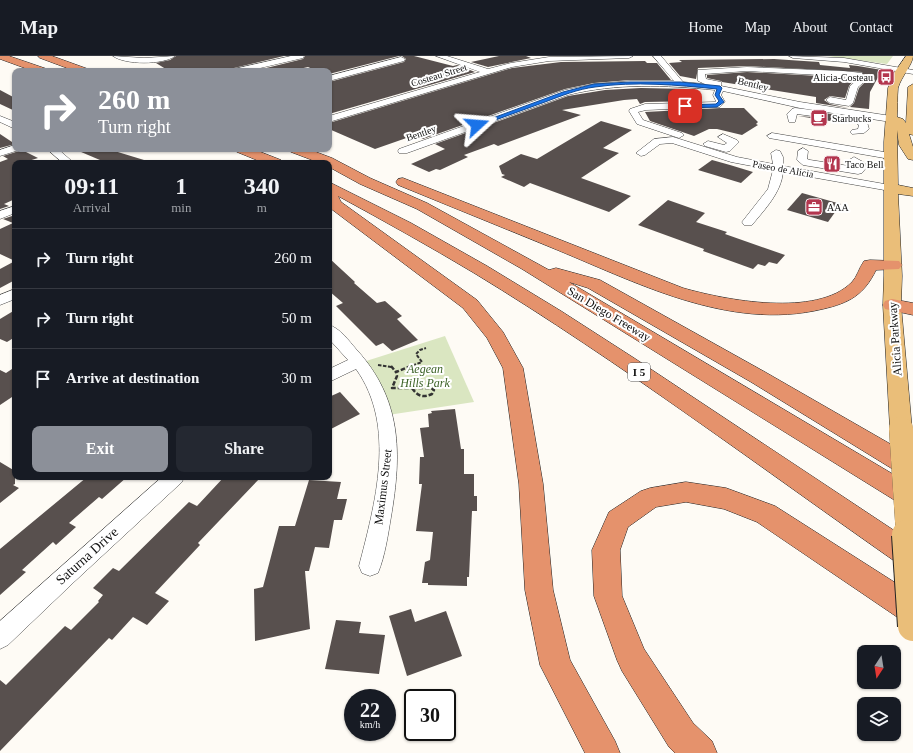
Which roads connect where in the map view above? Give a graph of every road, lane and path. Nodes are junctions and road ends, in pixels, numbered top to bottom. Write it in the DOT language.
graph roads {
  1 [pos="0,56"];
  2 [pos="43,56"];
  3 [pos="117,56"];
  4 [pos="172,56"];
  5 [pos="300,56"];
  6 [pos="440,56"];
  7 [pos="629,56"];
  8 [pos="657,56"];
  9 [pos="793,56"];
  10 [pos="911,56"];
  11 [pos="572,57"];
  12 [pos="401,59"];
  13 [pos="836,60"];
  14 [pos="34,68"];
  15 [pos="76,68"];
  16 [pos="250,68"];
  17 [pos="901,70"];
  18 [pos="488,72"];
  19 [pos="843,72"];
  20 [pos="913,72"];
  21 [pos="332,78"];
  22 [pos="680,84"];
  23 [pos="913,87"];
  24 [pos="720,88"];
  25 [pos="893,88"];
  26 [pos="752,92"];
  27 [pos="797,95"];
  28 [pos="819,99"];
  29 [pos="912,117"];
  30 [pos="332,118"];
  31 [pos="0,119"];
  32 [pos="891,119"];
  33 [pos="792,120"];
  34 [pos="12,125"];
  35 [pos="854,132"];
  36 [pos="913,132"];
  37 [pos="772,136"];
  38 [pos="723,137"];
  39 [pos="12,149"];
  40 [pos="403,151"];
  41 [pos="804,151"];
  42 [pos="56,152"];
  43 [pos="249,152"];
  44 [pos="304,152"];
  45 [pos="723,152"];
  46 [pos="0,153"];
  47 [pos="641,153"];
  48 [pos="776,153"];
  49 [pos="890,156"];
  50 [pos="913,156"];
  51 [pos="65,160"];
  52 [pos="269,160"];
  53 [pos="324,160"];
  54 [pos="854,160"];
  55 [pos="332,162"];
  56 [pos="332,164"];
  57 [pos="779,168"];
  58 [pos="819,175"];
  59 [pos="332,188"];
  60 [pos="816,188"];
  61 [pos="890,188"];
  62 [pos="913,192"];
  63 [pos="332,200"];
  64 [pos="12,210"];
  65 [pos="0,215"];
  66 [pos="748,222"];
  67 [pos="528,265"];
  68 [pos="892,265"];
  69 [pos="12,295"];
  70 [pos="0,301"];
  71 [pos="892,305"];
  72 [pos="913,309"];
  73 [pos="332,333"];
  74 [pos="426,348"];
  75 [pos="361,366"];
  76 [pos="396,372"];
  77 [pos="332,375"];
  78 [pos="412,388"];
  79 [pos="913,469"];
  80 [pos="172,480"];
  81 [pos="913,499"];
  82 [pos="913,558"];
  83 [pos="370,566"];
  84 [pos="913,611"];
  85 [pos="913,626"];
  86 [pos="0,637"];
  87 [pos="603,753"];
  88 [pos="700,753"];
  1 -- 14 [label="highway"];
  2 -- 15 [label="highway"];
  3 -- 4 [label="street"];
  5 -- 16 [label="street"];
  6 -- 18 [label="street"];
  7 -- 11 [label="street, Costeau Street"];
  8 -- 22 [label="street"];
  9 -- 13 [label="street"];
  10 -- 17 [label="main road, Alicia Parkway"];
  11 -- 18 [label="street, Costeau Street"];
  12 -- 21 [label="street"];
  13 -- 17 [label="street"];
  13 -- 19 [label="street"];
  17 -- 20 [label="street"];
  17 -- 25 [label="main road, Alicia Parkway"];
  18 -- 30 [label="street, Costeau Street"];
  19 -- 26 [label="street"];
  19 -- 28 [label="street"];
  22 -- 24 [label="street, Bentley"];
  22 -- 40 [label="street, Bentley"];
  23 -- 29 [label="main road"];
  24 -- 26 [label="street, Bentley"];
  24 -- 45 [label="street"];
  25 -- 29 [label="main road"];
  25 -- 32 [label="main road, Alicia Parkway"];
  26 -- 27 [label="street"];
  26 -- 32 [label="street, Bentley"];
  29 -- 36 [label="main road"];
  31 -- 34 [label="street"];
  32 -- 49 [label="main road, Alicia Parkway"];
  32 -- 50 [label="main road"];
  33 -- 35 [label="street"];
  37 -- 49 [label="street"];
  38 -- 45 [label="street"];
  39 -- 46 [label="street"];
  41 -- 54 [label="street"];
  42 -- 51 [label="street"];
  43 -- 52 [label="highway"];
  44 -- 53 [label="highway, San Diego Freeway"];
  45 -- 47 [label="street, Paseo de Alicia"];
  45 -- 57 [label="street, Paseo de Alicia"];
  48 -- 57 [label="street"];
  49 -- 61 [label="main road, Alicia Parkway"];
  55 -- 68 [label="highway"];
  56 -- 67 [label="highway, San Diego Freeway"];
  57 -- 58 [label="street, Paseo de Alicia"];
  57 -- 66 [label="street"];
  58 -- 60 [label="street"];
  58 -- 61 [label="street, Paseo de Alicia"];
  59 -- 82 [label="highway, I 5"];
  61 -- 62 [label="main road"];
  61 -- 68 [label="main road, Alicia Parkway"];
  63 -- 87 [label="highway"];
  64 -- 65 [label="street"];
  67 -- 79 [label="highway"];
  67 -- 81 [label="highway, San Diego Freeway"];
  68 -- 71 [label="main road, Alicia Parkway"];
  69 -- 70 [label="street"];
  71 -- 72 [label="highway"];
  71 -- 85 [label="main road, Alicia Parkway, bridge"];
  73 -- 75 [label="street, Maximus Street"];
  74 -- 76 [label="path"];
  75 -- 76 [label="path"];
  75 -- 77 [label="street"];
  75 -- 83 [label="street, Maximus Street"];
  76 -- 78 [label="path"];
  78 -- 78 [label="path"];
  80 -- 86 [label="street, Saturna Drive"];
  84 -- 88 [label="highway"];
}
